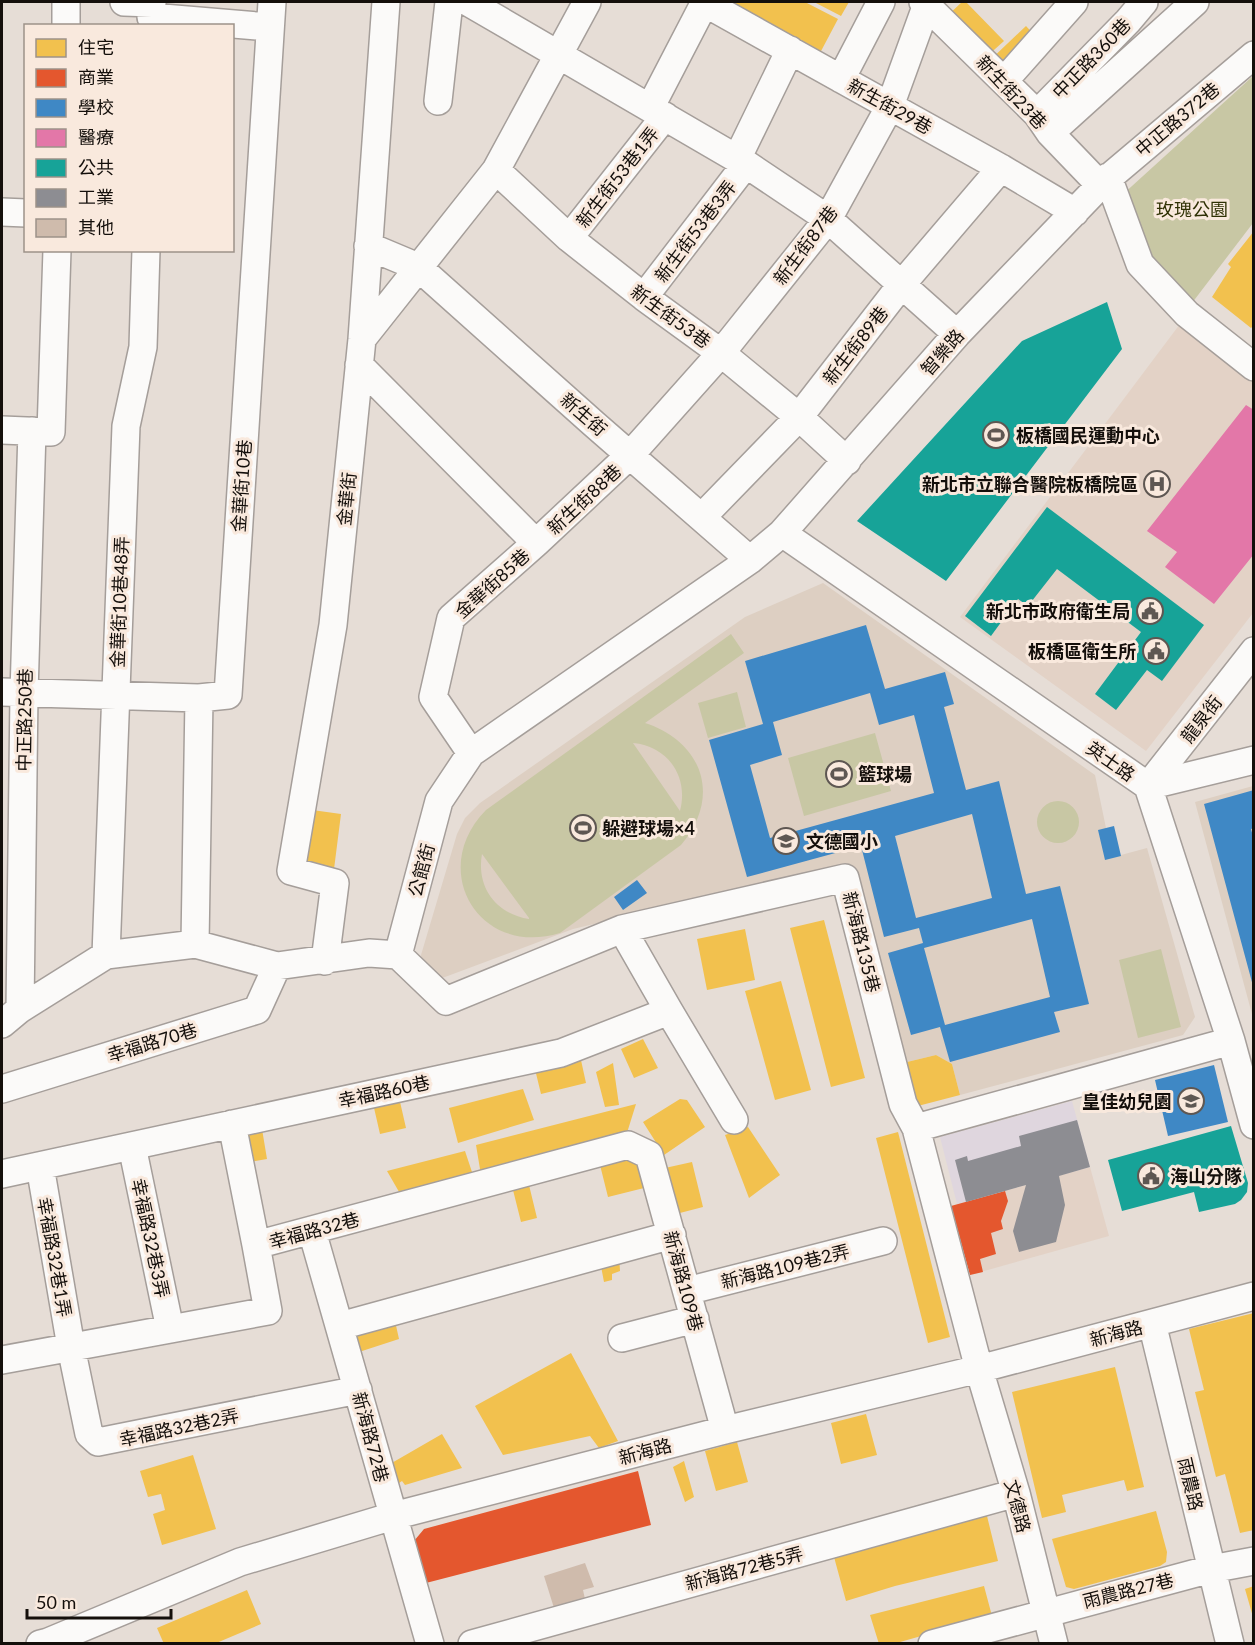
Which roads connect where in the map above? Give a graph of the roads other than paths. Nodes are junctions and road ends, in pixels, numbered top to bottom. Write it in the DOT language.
graph roads {
  1 [pos="66,2"];
  2 [pos="124,2"];
  3 [pos="386,2"];
  4 [pos="449,2"];
  5 [pos="468,2"];
  6 [pos="587,2"];
  7 [pos="704,2"];
  8 [pos="881,2"];
  9 [pos="1074,2"];
  10 [pos="1144,2"];
  11 [pos="1195,2"];
  12 [pos="925,3"];
  13 [pos="152,12"];
  14 [pos="271,14"];
  15 [pos="66,24"];
  16 [pos="790,50"];
  17 [pos="559,53"];
  18 [pos="1254,55"];
  19 [pos="841,79"];
  20 [pos="1004,81"];
  21 [pos="438,101"];
  22 [pos="890,106"];
  23 [pos="658,112"];
  24 [pos="1043,124"];
  25 [pos="742,161"];
  26 [pos="1001,168"];
  27 [pos="496,170"];
  28 [pos="1104,181"];
  29 [pos="2,212"];
  30 [pos="1075,212"];
  31 [pos="24,213"];
  32 [pos="828,219"];
  33 [pos="569,238"];
  34 [pos="368,246"];
  35 [pos="57,252"];
  36 [pos="146,252"];
  37 [pos="418,267"];
  38 [pos="902,284"];
  39 [pos="644,297"];
  40 [pos="957,334"];
  41 [pos="360,352"];
  42 [pos="721,353"];
  43 [pos="1254,367"];
  44 [pos="799,417"];
  45 [pos="2,430"];
  46 [pos="32,431"];
  47 [pos="631,454"];
  48 [pos="847,462"];
  49 [pos="702,517"];
  50 [pos="782,533"];
  51 [pos="536,543"];
  52 [pos="750,560"];
  53 [pos="1254,651"];
  54 [pos="13,693"];
  55 [pos="116,695"];
  56 [pos="199,698"];
  57 [pos="471,753"];
  58 [pos="1254,760"];
  59 [pos="1148,786"];
  60 [pos="622,929"];
  61 [pos="195,944"];
  62 [pos="106,955"];
  63 [pos="398,955"];
  64 [pos="325,961"];
  65 [pos="277,966"];
  66 [pos="669,1011"];
  67 [pos="11,1016"];
  68 [pos="1232,1041"];
  69 [pos="2,1089"];
  70 [pos="734,1120"];
  71 [pos="232,1124"];
  72 [pos="1254,1125"];
  73 [pos="916,1128"];
  74 [pos="628,1144"];
  75 [pos="132,1146"];
  76 [pos="40,1166"];
  77 [pos="2,1174"];
  78 [pos="312,1231"];
  79 [pos="672,1235"];
  80 [pos="883,1241"];
  81 [pos="256,1245"];
  82 [pos="687,1291"];
  83 [pos="1254,1296"];
  84 [pos="695,1319"];
  85 [pos="1152,1323"];
  86 [pos="340,1326"];
  87 [pos="170,1329"];
  88 [pos="622,1338"];
  89 [pos="71,1347"];
  90 [pos="2,1360"];
  91 [pos="979,1369"];
  92 [pos="358,1390"];
  93 [pos="725,1430"];
  94 [pos="1016,1493"];
  95 [pos="393,1516"];
  96 [pos="1254,1561"];
  97 [pos="1211,1569"];
  98 [pos="1046,1611"];
  99 [pos="44,1643"];
  100 [pos="430,1644"];
  101 [pos="472,1644"];
  102 [pos="932,1644"];
  103 [pos="1000,1644"];
  104 [pos="1054,1644"];
  105 [pos="1230,1644"];
  1 -- 15 [label="street"];
  2 -- 13 [label="street"];
  3 -- 34 [label="street, 金華街"];
  4 -- 21 [label="street"];
  5 -- 17 [label="street"];
  6 -- 17 [label="street"];
  7 -- 16 [label="street, 新生街29巷"];
  7 -- 23 [label="street, 新生街53巷1弄"];
  8 -- 19 [label="street"];
  9 -- 20 [label="street"];
  10 -- 24 [label="street, 中正路360巷"];
  11 -- 24 [label="street"];
  12 -- 20 [label="street, 新生街23巷"];
  12 -- 22 [label="street, 新生街87巷"];
  13 -- 14 [label="street"];
  14 -- 56 [label="street, 金華街10巷"];
  16 -- 19 [label="street, 新生街29巷"];
  16 -- 25 [label="street, 新生街53巷3弄"];
  17 -- 23 [label="street"];
  17 -- 27 [label="street"];
  18 -- 28 [label="street, 中正路372巷"];
  19 -- 22 [label="street, 新生街29巷"];
  20 -- 24 [label="street, 新生街23巷"];
  22 -- 26 [label="street, 新生街29巷"];
  22 -- 32 [label="street, 新生街87巷"];
  23 -- 25 [label="street"];
  23 -- 33 [label="street, 新生街53巷1弄"];
  24 -- 28 [label="street, 新生街23巷"];
  25 -- 32 [label="street"];
  25 -- 39 [label="street, 新生街53巷3弄"];
  26 -- 30 [label="street, 新生街29巷"];
  26 -- 38 [label="street, 新生街89巷"];
  27 -- 33 [label="street, 新生街53巷"];
  27 -- 37 [label="street"];
  28 -- 30 [label="street, 智樂路"];
  28 -- 43 [label="street"];
  29 -- 31 [label="street"];
  30 -- 40 [label="street, 智樂路"];
  32 -- 38 [label="street"];
  32 -- 42 [label="street, 新生街87巷"];
  33 -- 39 [label="street, 新生街53巷"];
  34 -- 37 [label="street, 新生街"];
  34 -- 41 [label="street, 金華街"];
  35 -- 46 [label="street"];
  36 -- 55 [label="street, 金華街10巷48弄"];
  37 -- 41 [label="street"];
  37 -- 47 [label="street, 新生街"];
  38 -- 40 [label="street"];
  38 -- 44 [label="street, 新生街89巷"];
  39 -- 42 [label="street, 新生街53巷"];
  40 -- 48 [label="street, 智樂路"];
  41 -- 51 [label="street, 金華街85巷"];
  41 -- 64 [label="street, 金華街"];
  42 -- 44 [label="street, 新生街53巷"];
  42 -- 47 [label="street, 新生街87巷"];
  44 -- 48 [label="street, 新生街53巷"];
  44 -- 49 [label="street, 新生街89巷"];
  45 -- 46 [label="street"];
  46 -- 54 [label="street, 中正路250巷"];
  47 -- 49 [label="street, 新生街"];
  47 -- 51 [label="street, 新生街88巷"];
  48 -- 50 [label="street, 智樂路"];
  49 -- 52 [label="street, 新生街"];
  50 -- 52 [label="street, 公館街"];
  50 -- 59 [label="street, 英士路"];
  51 -- 57 [label="street, 金華街85巷"];
  52 -- 57 [label="street, 公館街"];
  53 -- 59 [label="street, 龍泉街"];
  54 -- 55 [label="street"];
  54 -- 67 [label="street, 中正路250巷"];
  55 -- 56 [label="street"];
  55 -- 62 [label="street, 金華街10巷48弄"];
  56 -- 61 [label="street"];
  57 -- 63 [label="street, 公館街"];
  58 -- 59 [label="street"];
  59 -- 68 [label="street, 英士路"];
  60 -- 63 [label="street, 新海路135巷"];
  60 -- 66 [label="street"];
  60 -- 73 [label="street, 新海路135巷"];
  61 -- 62 [label="street"];
  61 -- 65 [label="street"];
  62 -- 67 [label="street"];
  63 -- 64 [label="street"];
  64 -- 65 [label="street"];
  65 -- 69 [label="street, 幸福路70巷"];
  66 -- 70 [label="street"];
  66 -- 71 [label="street, 幸福路60巷"];
  68 -- 72 [label="street, 英士路"];
  68 -- 73 [label="street"];
  71 -- 75 [label="street, 幸福路60巷"];
  71 -- 81 [label="street"];
  73 -- 91 [label="street, 新海路135巷"];
  74 -- 78 [label="street, 幸福路32巷"];
  74 -- 79 [label="street, 新海路109巷"];
  75 -- 76 [label="street, 幸福路60巷"];
  75 -- 87 [label="street, 幸福路32巷3弄"];
  76 -- 77 [label="street, 幸福路60巷"];
  76 -- 89 [label="street, 幸福路32巷1弄"];
  78 -- 81 [label="street, 幸福路32巷"];
  78 -- 86 [label="street, 新海路72巷"];
  79 -- 82 [label="street, 新海路109巷"];
  79 -- 86 [label="street"];
  80 -- 82 [label="street, 新海路109巷2弄"];
  81 -- 87 [label="street, 幸福路32巷"];
  82 -- 84 [label="street, 新海路109巷"];
  83 -- 85 [label="street, 新海路"];
  84 -- 88 [label="street"];
  84 -- 93 [label="street, 新海路109巷"];
  85 -- 91 [label="street, 新海路"];
  85 -- 97 [label="street, 雨農路"];
  86 -- 92 [label="street, 新海路72巷"];
  87 -- 89 [label="street, 幸福路32巷"];
  89 -- 90 [label="street, 幸福路32巷"];
  89 -- 92 [label="street, 幸福路32巷2弄"];
  91 -- 93 [label="street, 新海路"];
  91 -- 94 [label="street, 文德路"];
  92 -- 95 [label="street, 新海路72巷"];
  93 -- 95 [label="street, 新海路"];
  94 -- 98 [label="street, 文德路"];
  94 -- 101 [label="street, 新海路72巷5弄"];
  95 -- 99 [label="street, 新海路"];
  95 -- 100 [label="street, 新海路72巷"];
  96 -- 97 [label="street, 雨農路27巷"];
  97 -- 98 [label="street, 雨農路27巷"];
  97 -- 105 [label="street, 雨農路"];
  98 -- 102 [label="street"];
  98 -- 103 [label="street"];
  98 -- 104 [label="street, 文德路"];
}
